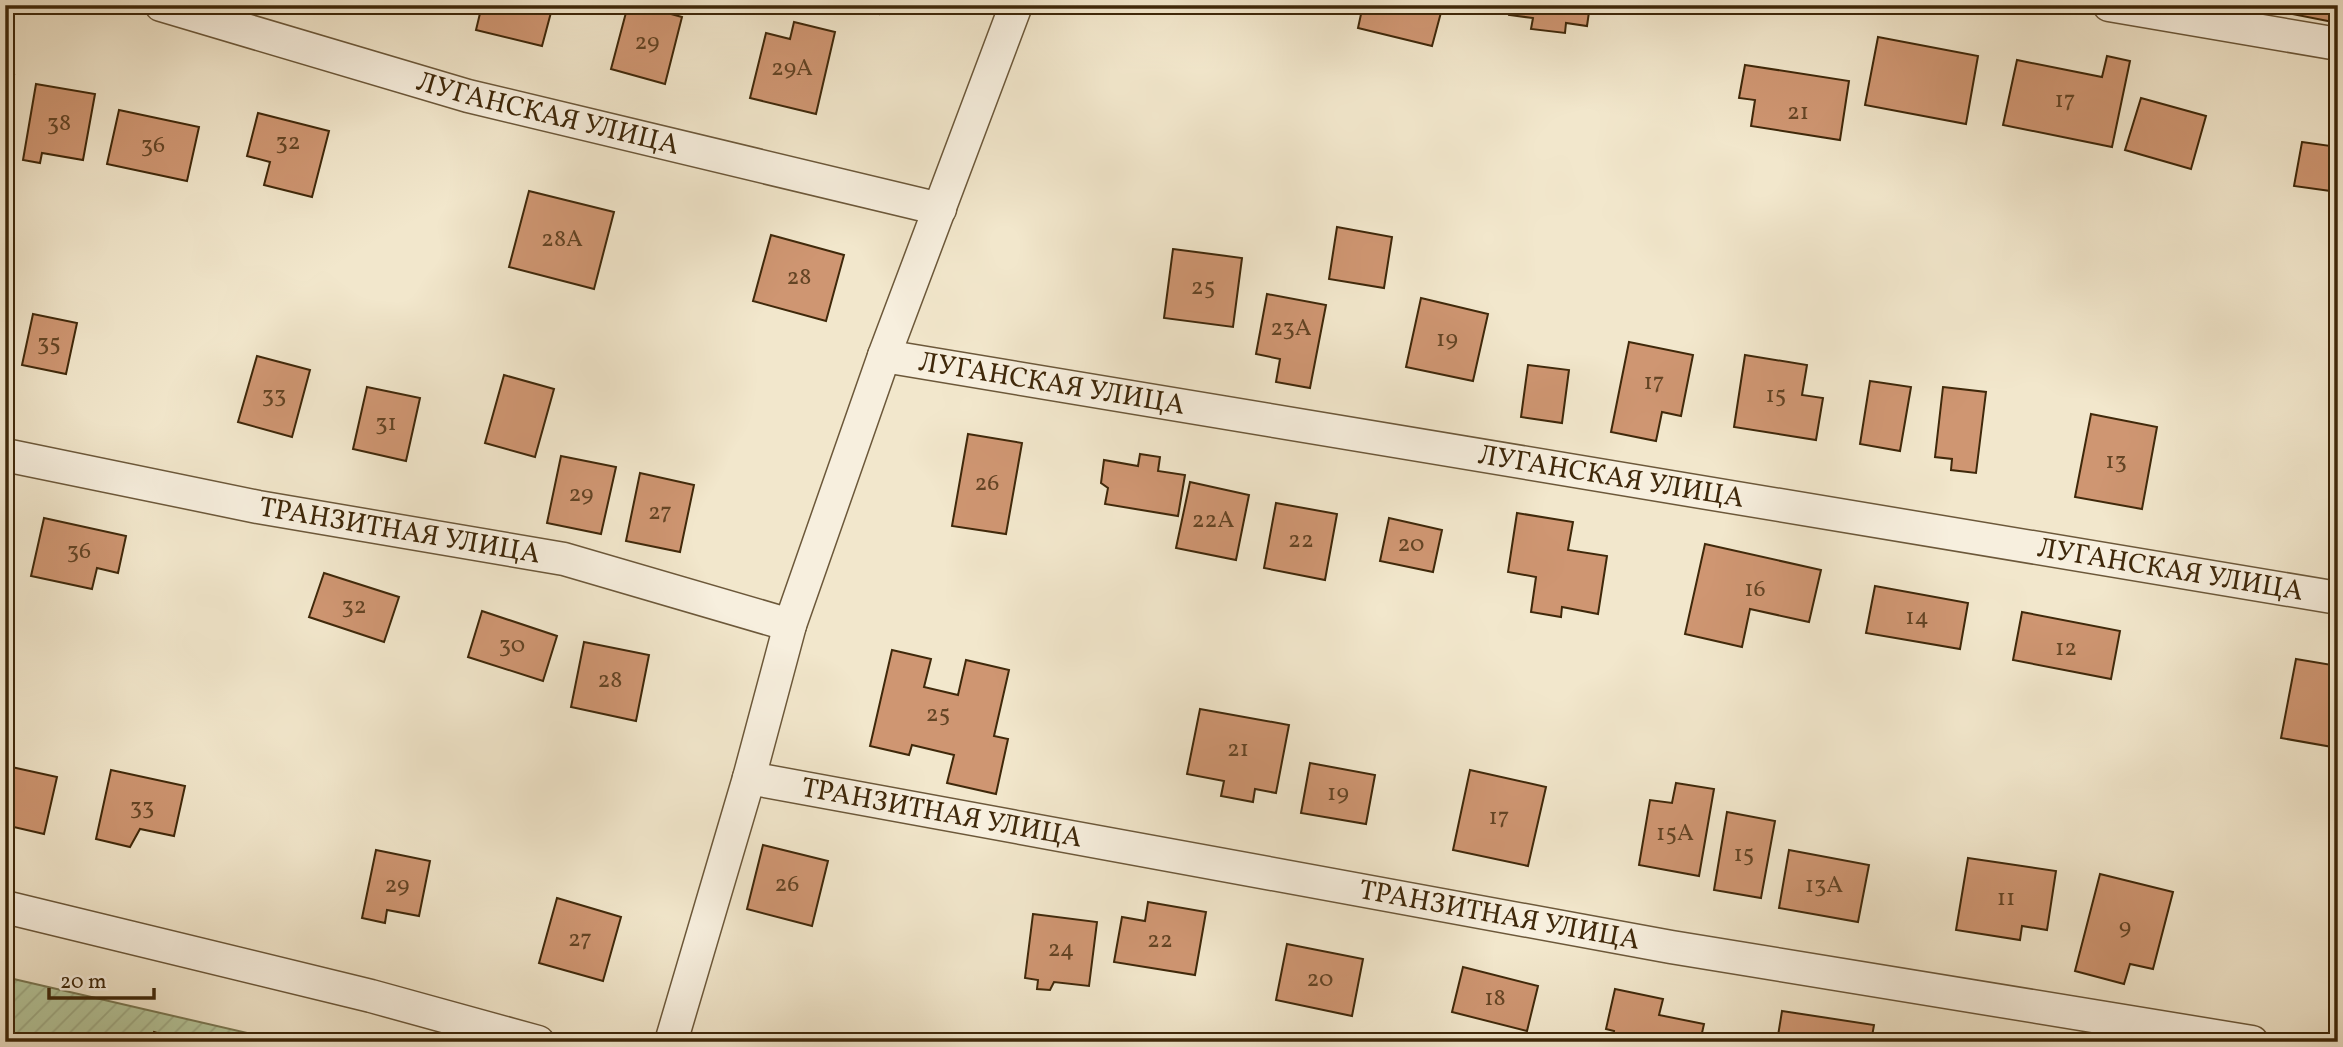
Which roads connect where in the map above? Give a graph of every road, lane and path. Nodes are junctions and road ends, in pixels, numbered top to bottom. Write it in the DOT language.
graph roads {
  1 [pos="161,5"];
  2 [pos="1016,5"];
  3 [pos="2109,5"];
  4 [pos="2338,44"];
  5 [pos="940,209"];
  6 [pos="884,356"];
  7 [pos="5,455"];
  8 [pos="2338,598"];
  9 [pos="790,625"];
  10 [pos="749,778"];
  11 [pos="5,906"];
  12 [pos="538,1042"];
  13 [pos="671,1042"];
  14 [pos="2252,1042"];
  1 -- 5 [label="street, ЛУГАНСКАЯ УЛИЦА"];
  2 -- 5 [label="street"];
  3 -- 4 [label="street"];
  5 -- 6 [label="street"];
  6 -- 8 [label="street, ЛУГАНСКАЯ УЛИЦА"];
  6 -- 9 [label="street"];
  7 -- 9 [label="street, ТРАНЗИТНАЯ УЛИЦА"];
  9 -- 10 [label="street"];
  10 -- 13 [label="street"];
  10 -- 14 [label="street, ТРАНЗИТНАЯ УЛИЦА"];
  11 -- 12 [label="street"];
}
